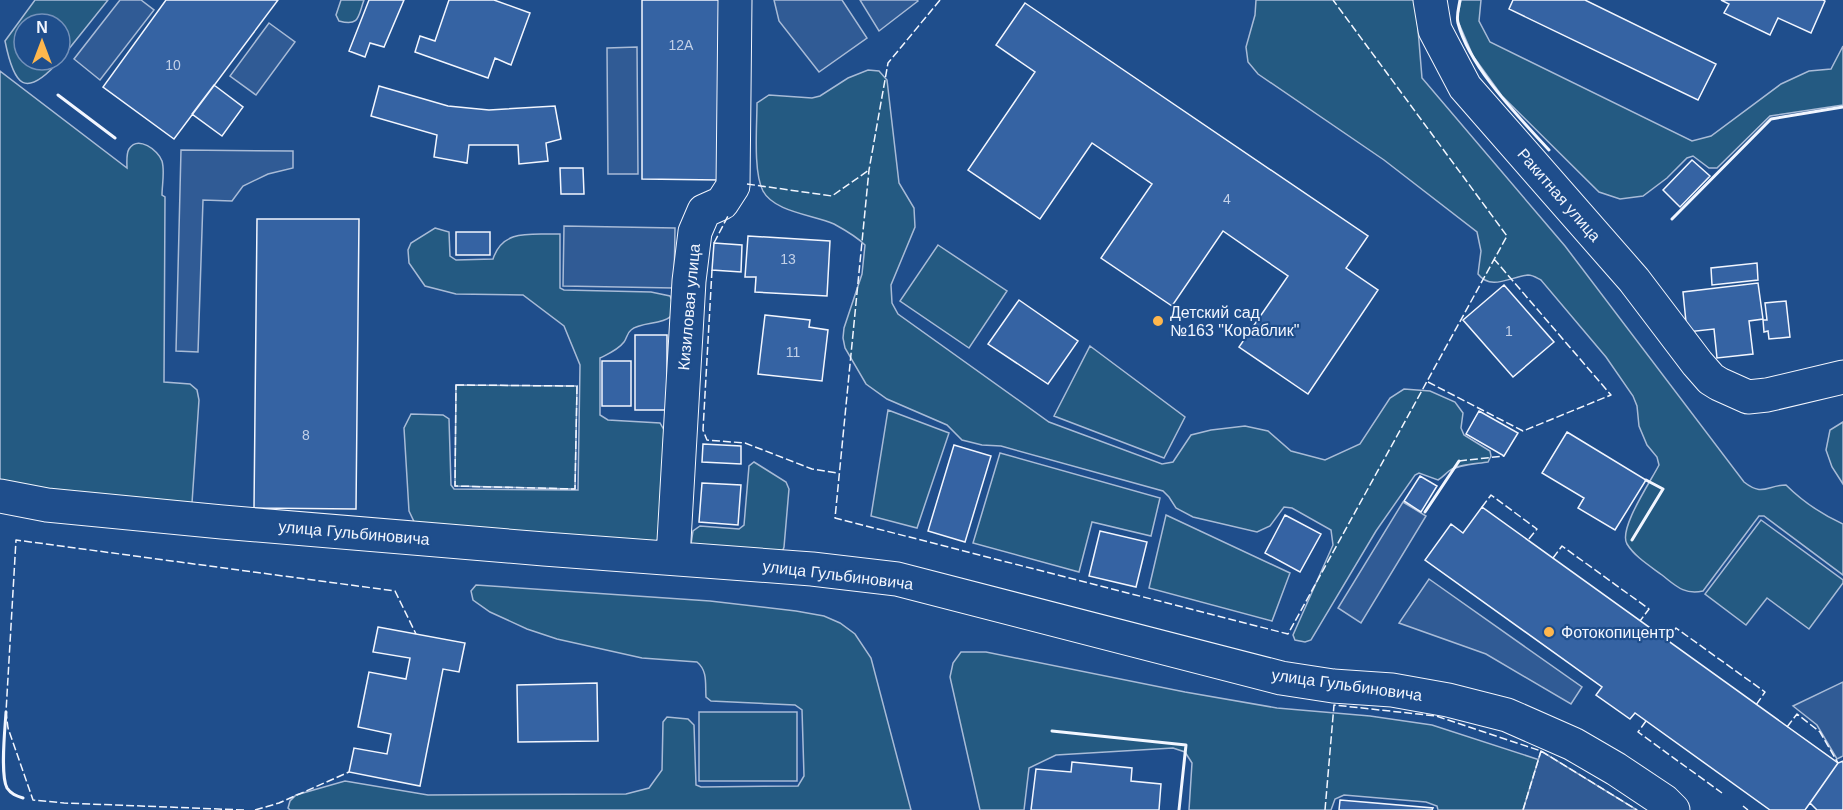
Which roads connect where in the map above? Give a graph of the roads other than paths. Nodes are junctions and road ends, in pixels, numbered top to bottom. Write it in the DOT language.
graph roads {
  1 [pos="735,0"];
  2 [pos="1430,0"];
  3 [pos="1843,376"];
  4 [pos="0,496"];
  5 [pos="673,558"];
  6 [pos="1673,810"];
  1 -- 5 [label="street, Кизиловая улица"];
  2 -- 3 [label="street, Ракитная улица"];
  4 -- 5 [label="street, улица Гульбиновича"];
  5 -- 6 [label="street, улица Гульбиновича"];
}
